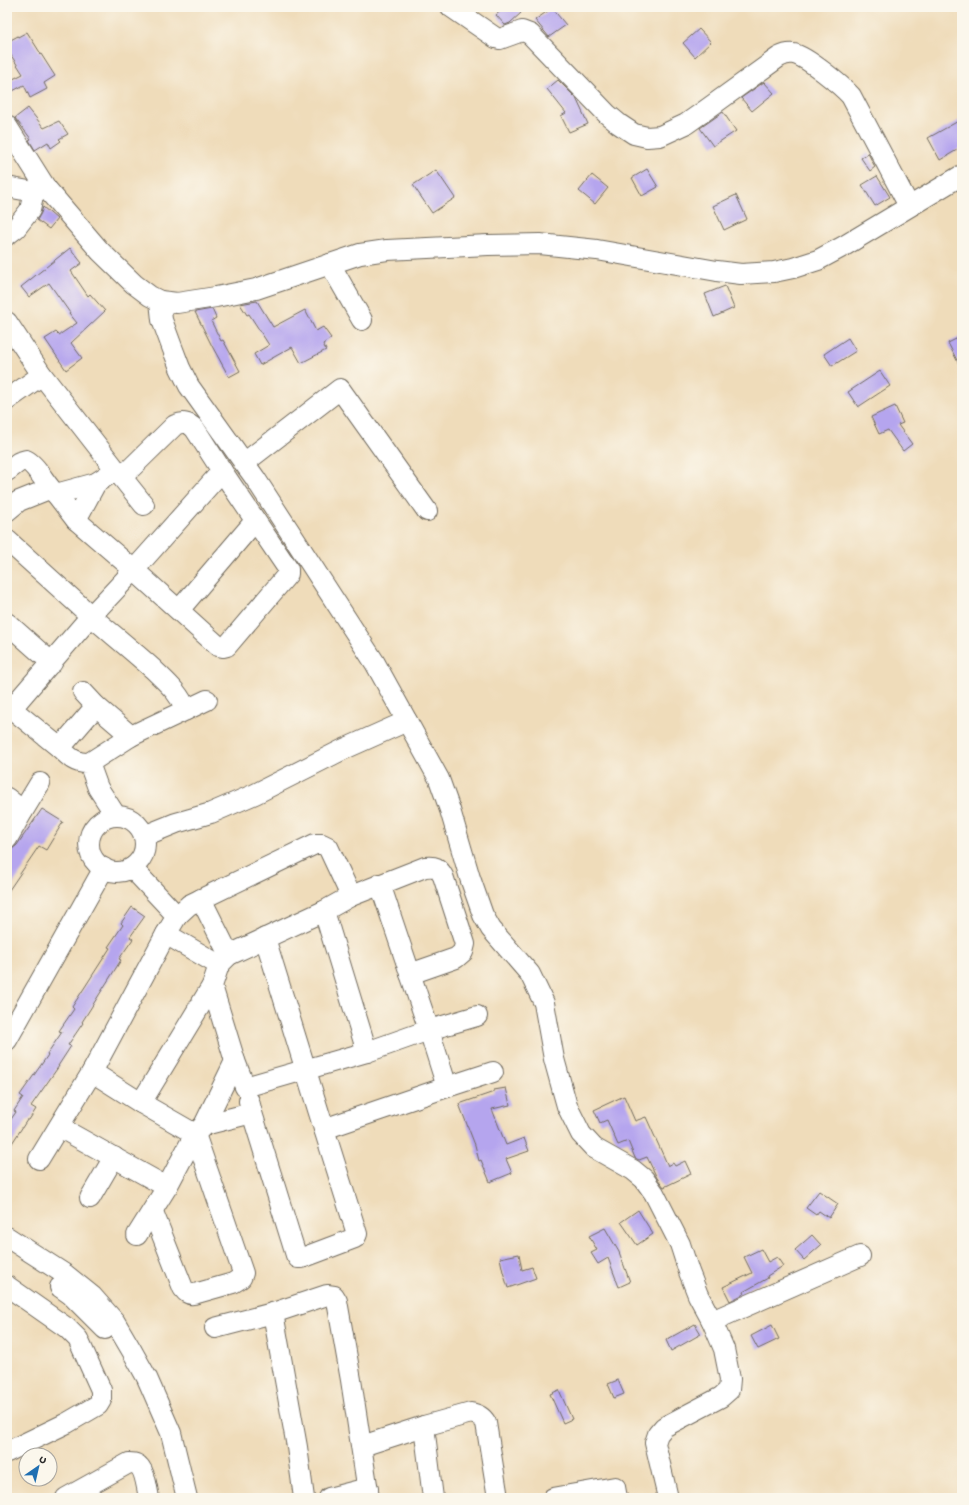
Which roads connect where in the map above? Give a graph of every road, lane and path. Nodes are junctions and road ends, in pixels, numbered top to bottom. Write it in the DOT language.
graph roads {
  1 [pos="451,7"];
  2 [pos="7,126"];
  3 [pos="962,175"];
  4 [pos="7,187"];
  5 [pos="40,190"];
  6 [pos="909,206"];
  7 [pos="7,235"];
  8 [pos="330,264"];
  9 [pos="160,301"];
  10 [pos="362,320"];
  11 [pos="8,326"];
  12 [pos="42,375"];
  13 [pos="7,400"];
  14 [pos="244,463"];
  15 [pos="7,471"];
  16 [pos="222,471"];
  17 [pos="119,473"];
  18 [pos="96,483"];
  19 [pos="53,491"];
  20 [pos="11,500"];
  21 [pos="144,505"];
  22 [pos="427,511"];
  23 [pos="76,520"];
  24 [pos="255,521"];
  25 [pos="7,540"];
  26 [pos="134,570"];
  27 [pos="179,610"];
  28 [pos="91,616"];
  29 [pos="7,623"];
  30 [pos="52,663"];
  31 [pos="207,700"];
  32 [pos="9,707"];
  33 [pos="186,710"];
  34 [pos="406,721"];
  35 [pos="131,736"];
  36 [pos="60,748"];
  37 [pos="89,763"];
  38 [pos="40,783"];
  39 [pos="7,798"];
  40 [pos="23,811"];
  41 [pos="116,816"];
  42 [pos="144,836"];
  43 [pos="7,839"];
  44 [pos="104,868"];
  45 [pos="132,868"];
  46 [pos="380,884"];
  47 [pos="351,896"];
  48 [pos="201,899"];
  49 [pos="324,911"];
  50 [pos="177,916"];
  51 [pos="166,934"];
  52 [pos="265,938"];
  53 [pos="224,960"];
  54 [pos="410,974"];
  55 [pos="212,986"];
  56 [pos="477,1016"];
  57 [pos="430,1030"];
  58 [pos="7,1040"];
  59 [pos="367,1052"];
  60 [pos="235,1061"];
  61 [pos="306,1070"];
  62 [pos="92,1072"];
  63 [pos="493,1072"];
  64 [pos="245,1087"];
  65 [pos="447,1087"];
  66 [pos="141,1103"];
  67 [pos="252,1113"];
  68 [pos="59,1127"];
  69 [pos="324,1129"];
  70 [pos="199,1130"];
  71 [pos="114,1157"];
  72 [pos="39,1159"];
  73 [pos="167,1187"];
  74 [pos="90,1198"];
  75 [pos="153,1212"];
  76 [pos="137,1235"];
  77 [pos="7,1237"];
  78 [pos="7,1252"];
  79 [pos="860,1256"];
  80 [pos="7,1286"];
  81 [pos="273,1313"];
  82 [pos="712,1321"];
  83 [pos="215,1328"];
  84 [pos="424,1426"];
  85 [pos="362,1446"];
  86 [pos="8,1447"];
  87 [pos="369,1493"];
  88 [pos="66,1498"];
  89 [pos="149,1498"];
  90 [pos="175,1498"];
  91 [pos="187,1498"];
  92 [pos="304,1498"];
  93 [pos="329,1498"];
  94 [pos="433,1498"];
  95 [pos="498,1498"];
  96 [pos="553,1498"];
  97 [pos="617,1498"];
  98 [pos="668,1498"];
  1 -- 6 [label="street"];
  2 -- 5 [label="street"];
  3 -- 6 [label="street"];
  4 -- 5 [label="street"];
  5 -- 7 [label="street"];
  5 -- 9 [label="street"];
  6 -- 8 [label="street"];
  8 -- 9 [label="street"];
  8 -- 10 [label="street"];
  9 -- 14 [label="street"];
  11 -- 12 [label="street"];
  12 -- 13 [label="street"];
  12 -- 17 [label="street"];
  14 -- 22 [label="street"];
  14 -- 34 [label="street"];
  15 -- 19 [label="street"];
  16 -- 17 [label="street"];
  16 -- 24 [label="street"];
  16 -- 26 [label="street"];
  17 -- 18 [label="street"];
  17 -- 21 [label="street"];
  18 -- 19 [label="street"];
  18 -- 23 [label="street"];
  19 -- 20 [label="street"];
  19 -- 23 [label="street"];
  23 -- 26 [label="street"];
  24 -- 27 [label="street"];
  24 -- 27 [label="street"];
  25 -- 28 [label="street"];
  26 -- 27 [label="street"];
  26 -- 28 [label="street"];
  28 -- 30 [label="street"];
  28 -- 33 [label="street"];
  29 -- 30 [label="street"];
  30 -- 32 [label="street"];
  31 -- 33 [label="street"];
  32 -- 36 [label="street"];
  33 -- 35 [label="street"];
  34 -- 42 [label="street"];
  34 -- 82 [label="street"];
  35 -- 36 [label="street"];
  35 -- 37 [label="street"];
  36 -- 37 [label="street"];
  37 -- 41 [label="street"];
  38 -- 40 [label="street"];
  39 -- 40 [label="street"];
  40 -- 43 [label="street"];
  41 -- 42 [label="street"];
  41 -- 44 [label="street"];
  42 -- 45 [label="street"];
  44 -- 45 [label="street"];
  44 -- 58 [label="street"];
  45 -- 50 [label="street"];
  46 -- 47 [label="street"];
  46 -- 54 [label="street"];
  46 -- 54 [label="street"];
  47 -- 48 [label="street"];
  47 -- 49 [label="street"];
  48 -- 50 [label="street"];
  48 -- 53 [label="street"];
  49 -- 52 [label="street"];
  49 -- 59 [label="street"];
  50 -- 51 [label="street"];
  51 -- 53 [label="street"];
  51 -- 62 [label="street"];
  52 -- 53 [label="street"];
  52 -- 61 [label="street"];
  53 -- 55 [label="street"];
  54 -- 57 [label="street"];
  55 -- 60 [label="street"];
  55 -- 66 [label="street"];
  56 -- 57 [label="street"];
  57 -- 59 [label="street"];
  57 -- 65 [label="street"];
  59 -- 61 [label="street"];
  60 -- 64 [label="street"];
  60 -- 70 [label="street"];
  61 -- 64 [label="street"];
  61 -- 69 [label="street"];
  62 -- 66 [label="street"];
  62 -- 68 [label="street"];
  63 -- 65 [label="street"];
  64 -- 67 [label="street"];
  65 -- 69 [label="street"];
  66 -- 70 [label="street"];
  67 -- 69 [label="street"];
  67 -- 70 [label="street"];
  68 -- 71 [label="street"];
  68 -- 72 [label="street"];
  70 -- 73 [label="street"];
  70 -- 75 [label="street"];
  71 -- 73 [label="street"];
  71 -- 74 [label="street"];
  73 -- 75 [label="street"];
  75 -- 76 [label="street"];
  77 -- 91 [label="street"];
  78 -- 90 [label="street"];
  79 -- 82 [label="street"];
  80 -- 86 [label="street"];
  81 -- 83 [label="street"];
  81 -- 85 [label="street"];
  81 -- 92 [label="street"];
  82 -- 98 [label="street"];
  84 -- 85 [label="street"];
  84 -- 94 [label="street"];
  84 -- 95 [label="street"];
  85 -- 87 [label="street"];
  87 -- 93 [label="street"];
  88 -- 89 [label="street"];
  96 -- 97 [label="street"];
}
